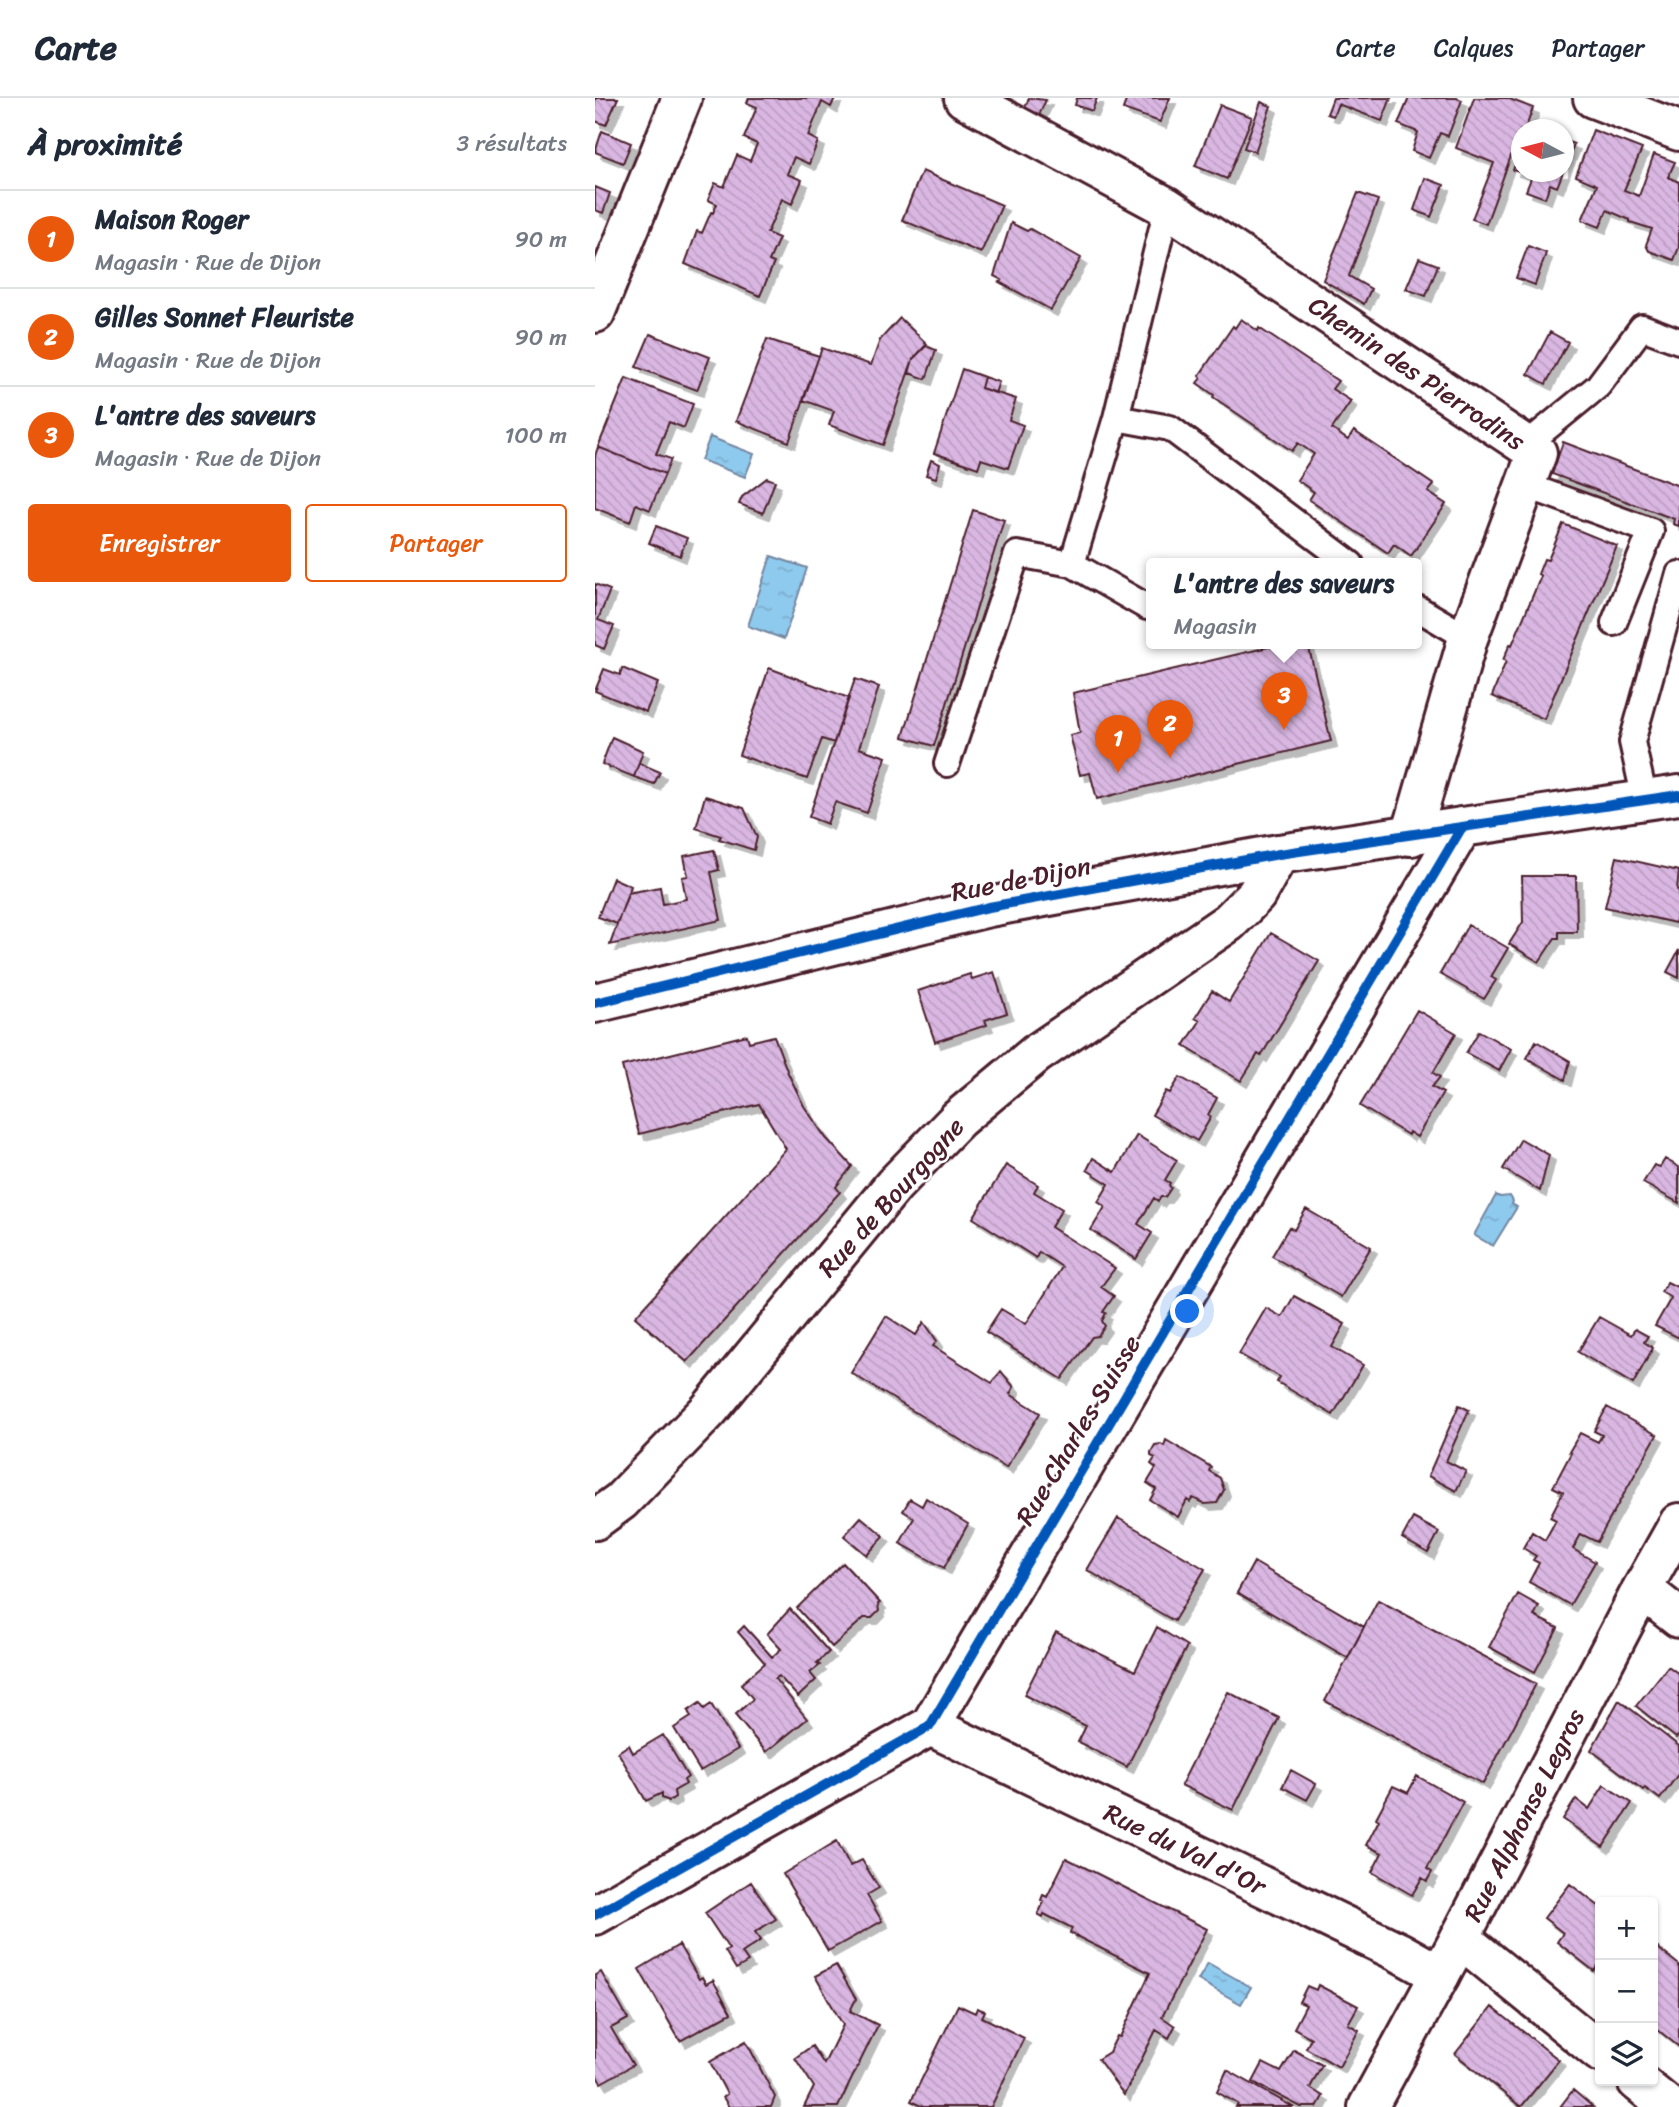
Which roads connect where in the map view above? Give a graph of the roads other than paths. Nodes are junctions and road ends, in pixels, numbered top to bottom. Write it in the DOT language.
graph roads {
  1 [pos="682,98"];
  2 [pos="964,98"];
  3 [pos="1593,98"];
  4 [pos="1679,131"];
  5 [pos="1167,207"];
  6 [pos="595,313"];
  7 [pos="1679,341"];
  8 [pos="1117,418"];
  9 [pos="1526,445"];
  10 [pos="1525,485"];
  11 [pos="1342,558"];
  12 [pos="1072,564"];
  13 [pos="1679,574"];
  14 [pos="1146,606"];
  15 [pos="1422,611"];
  16 [pos="1614,623"];
  17 [pos="1468,638"];
  18 [pos="947,764"];
  19 [pos="1662,798"];
  20 [pos="1462,827"];
  21 [pos="1411,836"];
  22 [pos="1279,853"];
  23 [pos="595,1003"];
  24 [pos="595,1520"];
  25 [pos="1679,1523"];
  26 [pos="1642,1589"];
  27 [pos="1679,1618"];
  28 [pos="930,1726"];
  29 [pos="595,1915"];
  30 [pos="1460,1938"];
  31 [pos="1440,1975"];
  32 [pos="1595,2048"];
  33 [pos="1643,2086"];
  34 [pos="1368,2107"];
  35 [pos="1669,2107"];
  1 -- 6 [label="street"];
  2 -- 5 [label="street, Chemin des Pierrodins"];
  3 -- 4 [label="street"];
  5 -- 8 [label="lane"];
  5 -- 9 [label="street, Chemin des Pierrodins"];
  7 -- 9 [label="lane"];
  8 -- 11 [label="lane"];
  8 -- 12 [label="lane"];
  9 -- 10 [label="street, Chemin des Pierrodins"];
  10 -- 16 [label="lane"];
  10 -- 17 [label="street, Chemin des Pierrodins"];
  12 -- 14 [label="lane"];
  12 -- 18 [label="lane"];
  13 -- 19 [label="lane"];
  15 -- 17 [label="lane"];
  17 -- 21 [label="street, Chemin des Pierrodins"];
  19 -- 20 [label="street, Rue de Dijon"];
  20 -- 21 [label="street, Rue de Dijon"];
  20 -- 28 [label="street, Rue Charles Suisse"];
  21 -- 22 [label="street, Rue de Dijon"];
  22 -- 23 [label="street, Rue de Dijon"];
  22 -- 24 [label="street, Rue de Bourgogne"];
  25 -- 26 [label="street, Rue Alphonse Legros"];
  26 -- 27 [label="street"];
  26 -- 30 [label="street, Rue Alphonse Legros"];
  28 -- 29 [label="street, Rue Charles Suisse"];
  28 -- 31 [label="street, Rue du Val d'Or"];
  30 -- 31 [label="street, Rue Alphonse Legros"];
  30 -- 32 [label="street"];
  31 -- 34 [label="street, Rue Alphonse Legros"];
  33 -- 35 [label="street"];
}
